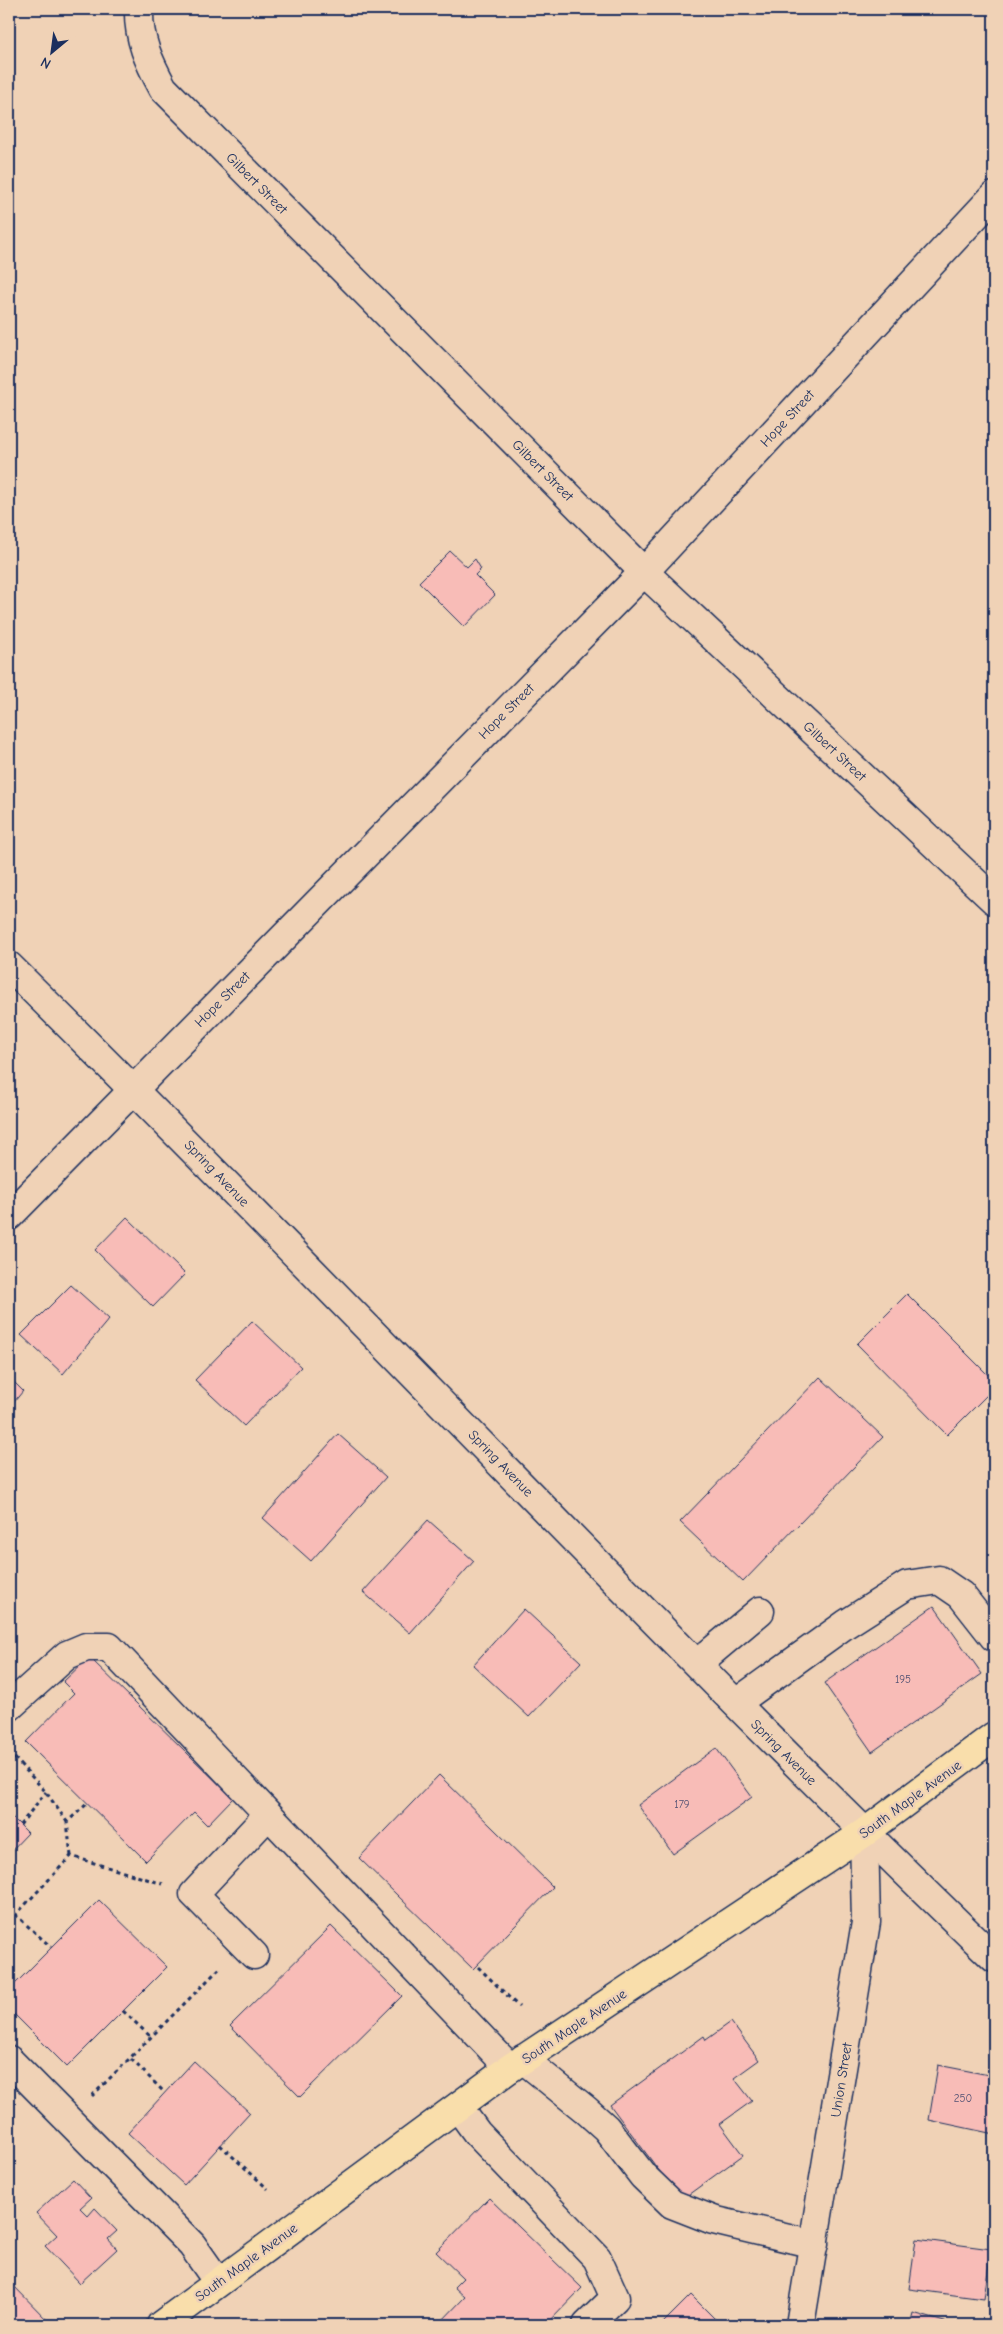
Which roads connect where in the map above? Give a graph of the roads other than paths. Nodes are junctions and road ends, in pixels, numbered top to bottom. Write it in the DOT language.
graph roads {
  1 [pos="139,9"];
  2 [pos="994,196"];
  3 [pos="644,572"];
  4 [pos="994,900"];
  5 [pos="9,966"];
  6 [pos="134,1089"];
  7 [pos="9,1216"];
  8 [pos="760,1610"];
  9 [pos="994,1637"];
  10 [pos="698,1663"];
  11 [pos="736,1703"];
  12 [pos="9,1707"];
  13 [pos="994,1736"];
  14 [pos="268,1815"];
  15 [pos="864,1833"];
  16 [pos="249,1950"];
  17 [pos="994,1958"];
  18 [pos="9,2060"];
  19 [pos="517,2064"];
  20 [pos="458,2107"];
  21 [pos="814,2244"];
  22 [pos="218,2282"];
  23 [pos="161,2325"];
  24 [pos="587,2325"];
  25 [pos="800,2325"];
  1 -- 3 [label="street, Gilbert Street"];
  2 -- 3 [label="street, Hope Street"];
  3 -- 4 [label="street, Gilbert Street"];
  3 -- 6 [label="street, Hope Street"];
  5 -- 6 [label="street, Spring Avenue"];
  6 -- 7 [label="street, Hope Street"];
  6 -- 10 [label="street, Spring Avenue"];
  8 -- 10 [label="street"];
  9 -- 11 [label="street"];
  10 -- 11 [label="street, Spring Avenue"];
  11 -- 15 [label="street, Spring Avenue"];
  12 -- 14 [label="street"];
  13 -- 15 [label="main road, South Maple Avenue"];
  14 -- 16 [label="street"];
  14 -- 19 [label="street"];
  15 -- 17 [label="street, Spring Avenue"];
  15 -- 19 [label="main road, South Maple Avenue"];
  15 -- 21 [label="street, Union Street"];
  18 -- 22 [label="street"];
  19 -- 20 [label="main road, South Maple Avenue"];
  19 -- 21 [label="street"];
  20 -- 22 [label="main road, South Maple Avenue"];
  20 -- 24 [label="street"];
  21 -- 25 [label="street, Union Street"];
  22 -- 23 [label="main road, South Maple Avenue"];
}
